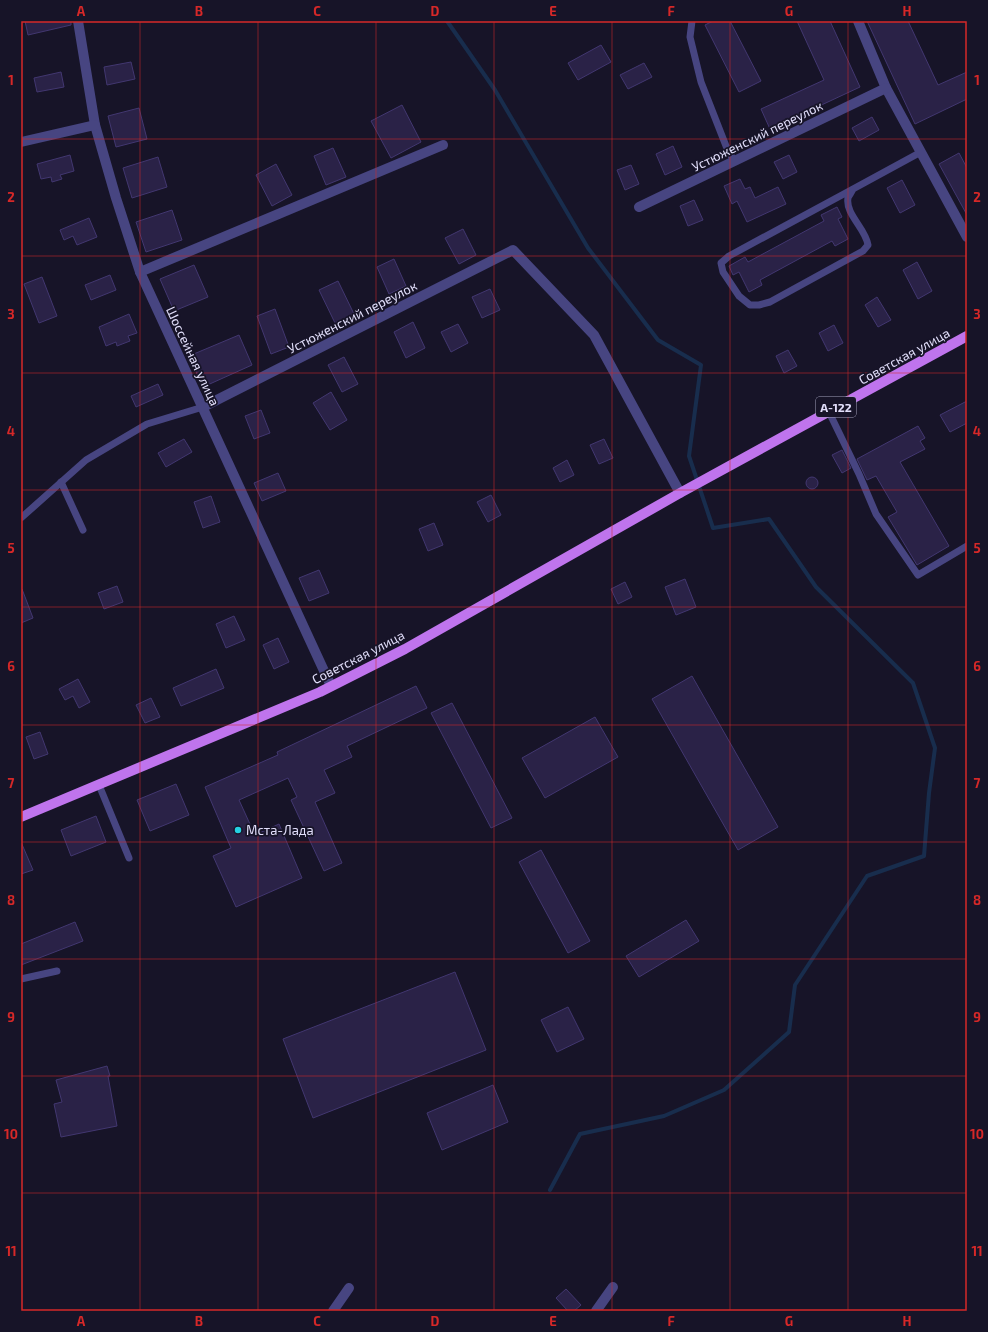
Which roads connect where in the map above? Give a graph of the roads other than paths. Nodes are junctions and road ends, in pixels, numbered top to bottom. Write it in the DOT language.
graph roads {
  1 [pos="78,21"];
  2 [pos="692,21"];
  3 [pos="858,21"];
  4 [pos="886,88"];
  5 [pos="95,125"];
  6 [pos="21,142"];
  7 [pos="443,145"];
  8 [pos="921,152"];
  9 [pos="734,161"];
  10 [pos="853,189"];
  11 [pos="639,207"];
  12 [pos="967,237"];
  13 [pos="140,272"];
  14 [pos="967,336"];
  15 [pos="203,407"];
  16 [pos="829,412"];
  17 [pos="61,482"];
  18 [pos="680,493"];
  19 [pos="21,518"];
  20 [pos="83,530"];
  21 [pos="967,546"];
  22 [pos="331,686"];
  23 [pos="99,785"];
  24 [pos="21,816"];
  25 [pos="129,858"];
  26 [pos="57,970"];
  27 [pos="21,979"];
  28 [pos="613,1287"];
  29 [pos="349,1288"];
  30 [pos="333,1311"];
  31 [pos="596,1311"];
  1 -- 5 [label="street, Шоссейная улица"];
  2 -- 9 [label="lane"];
  3 -- 4 [label="street"];
  4 -- 8 [label="street"];
  4 -- 9 [label="street, Устюженский переулок"];
  5 -- 6 [label="street"];
  5 -- 13 [label="street, Шоссейная улица"];
  7 -- 13 [label="street"];
  8 -- 10 [label="lane"];
  8 -- 12 [label="street"];
  9 -- 11 [label="street, Устюженский переулок"];
  10 -- 10 [label="lane"];
  13 -- 15 [label="street, Шоссейная улица"];
  14 -- 16 [label="main road, Советская улица / А-122"];
  15 -- 17 [label="lane"];
  15 -- 18 [label="street, Устюженский переулок"];
  15 -- 22 [label="street, Шоссейная улица"];
  16 -- 18 [label="main road, Советская улица / А-122"];
  16 -- 21 [label="lane"];
  17 -- 19 [label="lane"];
  17 -- 20 [label="lane"];
  18 -- 22 [label="main road, Советская улица"];
  22 -- 23 [label="main road, Советская улица"];
  23 -- 24 [label="main road, Советская улица"];
  23 -- 25 [label="lane"];
  26 -- 27 [label="lane"];
  28 -- 31 [label="street"];
  29 -- 30 [label="street"];
}
